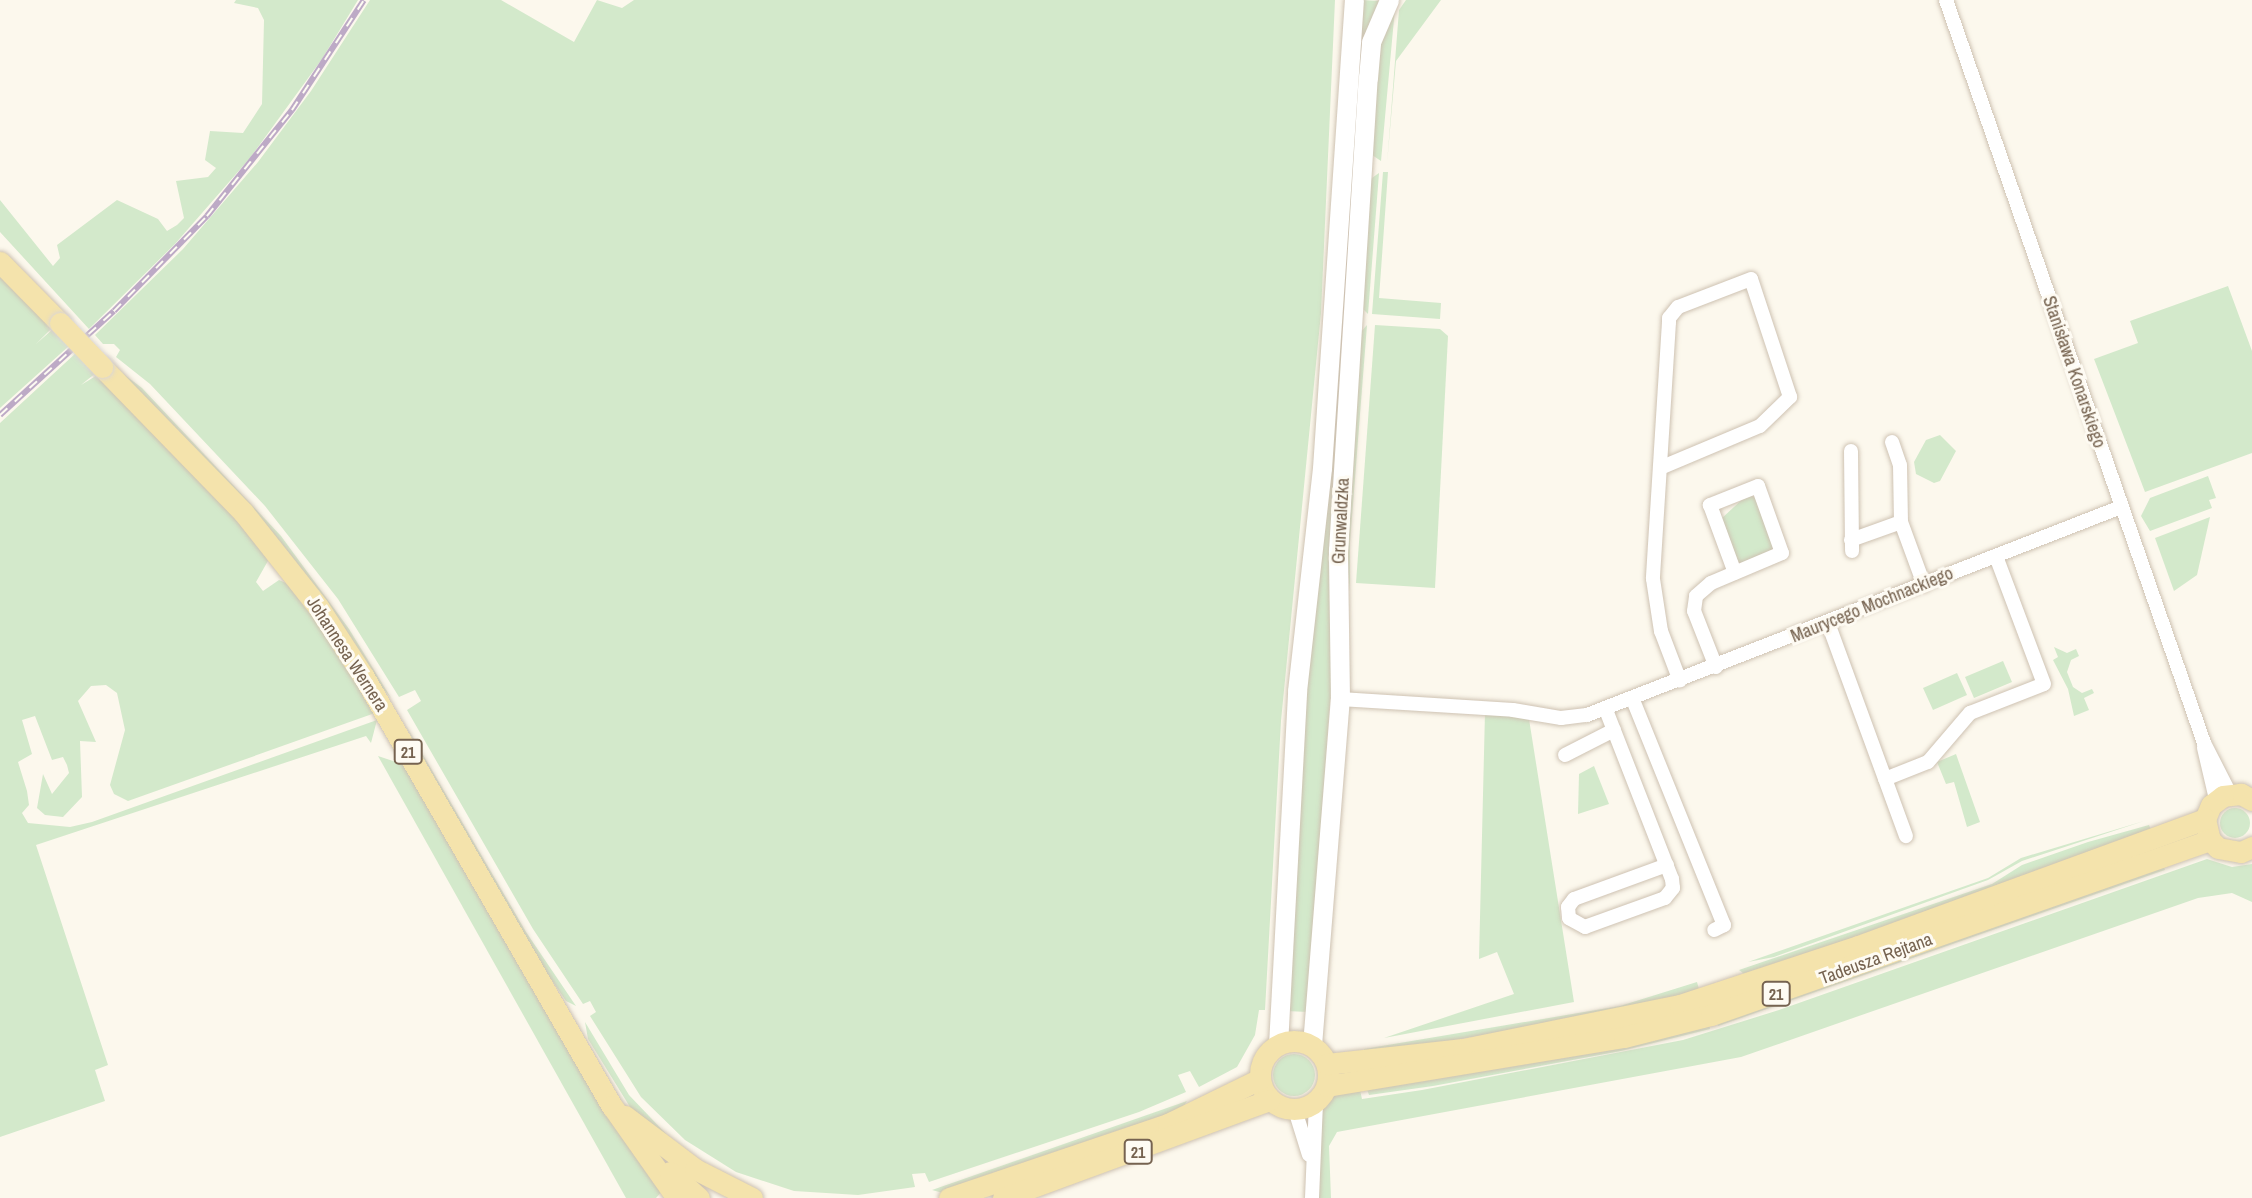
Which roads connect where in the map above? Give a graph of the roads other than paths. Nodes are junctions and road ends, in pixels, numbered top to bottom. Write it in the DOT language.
graph roads {
  1 [pos="1354,0"];
  2 [pos="1389,0"];
  3 [pos="1946,0"];
  4 [pos="0,262"];
  5 [pos="1892,442"];
  6 [pos="1851,452"];
  7 [pos="1660,468"];
  8 [pos="2121,507"];
  9 [pos="1901,522"];
  10 [pos="1996,556"];
  11 [pos="1735,573"];
  12 [pos="1924,585"];
  13 [pos="1828,623"];
  14 [pos="1716,667"];
  15 [pos="1680,681"];
  16 [pos="1340,699"];
  17 [pos="1628,702"];
  18 [pos="1606,710"];
  19 [pos="1614,730"];
  20 [pos="1565,755"];
  21 [pos="1885,779"];
  22 [pos="2223,797"];
  23 [pos="2252,800"];
  24 [pos="2205,819"];
  25 [pos="1906,836"];
  26 [pos="2210,840"];
  27 [pos="2252,847"];
  28 [pos="1667,865"];
  29 [pos="1714,930"];
  30 [pos="1278,1045"];
  31 [pos="1312,1045"];
  32 [pos="1327,1064"];
  33 [pos="1260,1079"];
  34 [pos="1321,1094"];
  35 [pos="1270,1100"];
  36 [pos="612,1106"];
  37 [pos="1295,1110"];
  38 [pos="636,1143"];
  39 [pos="1313,1180"];
  40 [pos="677,1198"];
  41 [pos="699,1198"];
  42 [pos="752,1198"];
  43 [pos="949,1198"];
  44 [pos="1003,1198"];
  45 [pos="1312,1198"];
  1 -- 30 [label="street, Grunwaldzka"];
  2 -- 16 [label="street, Grunwaldzka"];
  3 -- 8 [label="street, Stanisława Konarskiego"];
  4 -- 36 [label="main road, Johannesa Wernera / 21, bridge"];
  5 -- 9 [label="street"];
  6 -- 9 [label="street"];
  7 -- 7 [label="street"];
  7 -- 15 [label="street"];
  8 -- 10 [label="street, Maurycego Mochnackiego"];
  8 -- 22 [label="street, Stanisława Konarskiego"];
  9 -- 12 [label="street"];
  10 -- 12 [label="street, Maurycego Mochnackiego"];
  10 -- 21 [label="street"];
  11 -- 11 [label="street"];
  11 -- 14 [label="street"];
  12 -- 13 [label="street, Maurycego Mochnackiego"];
  13 -- 14 [label="street, Maurycego Mochnackiego"];
  13 -- 21 [label="street"];
  14 -- 15 [label="street, Maurycego Mochnackiego"];
  15 -- 17 [label="street, Maurycego Mochnackiego"];
  16 -- 18 [label="street, Maurycego Mochnackiego"];
  16 -- 31 [label="street, Grunwaldzka"];
  17 -- 18 [label="street, Maurycego Mochnackiego"];
  17 -- 29 [label="street"];
  18 -- 19 [label="street"];
  19 -- 20 [label="street"];
  19 -- 28 [label="street"];
  21 -- 25 [label="street"];
  22 -- 23 [label="main road"];
  22 -- 24 [label="main road"];
  24 -- 26 [label="main road"];
  24 -- 32 [label="main road, Tadeusza Rejtana / 21"];
  26 -- 27 [label="main road"];
  26 -- 34 [label="main road, Tadeusza Rejtana / 21"];
  28 -- 28 [label="street"];
  30 -- 31 [label="main road"];
  30 -- 33 [label="main road"];
  31 -- 32 [label="main road"];
  32 -- 34 [label="main road"];
  33 -- 35 [label="main road"];
  33 -- 43 [label="main road, 21"];
  34 -- 37 [label="main road, 21"];
  34 -- 39 [label="street"];
  35 -- 37 [label="main road"];
  35 -- 44 [label="main road, 21"];
  36 -- 38 [label="main road, Johannesa Wernera / 21"];
  36 -- 42 [label="main road, 21"];
  37 -- 39 [label="street"];
  38 -- 40 [label="main road, Johannesa Wernera / 21"];
  38 -- 41 [label="main road, Johannesa Wernera / 21"];
  39 -- 45 [label="street"];
}
